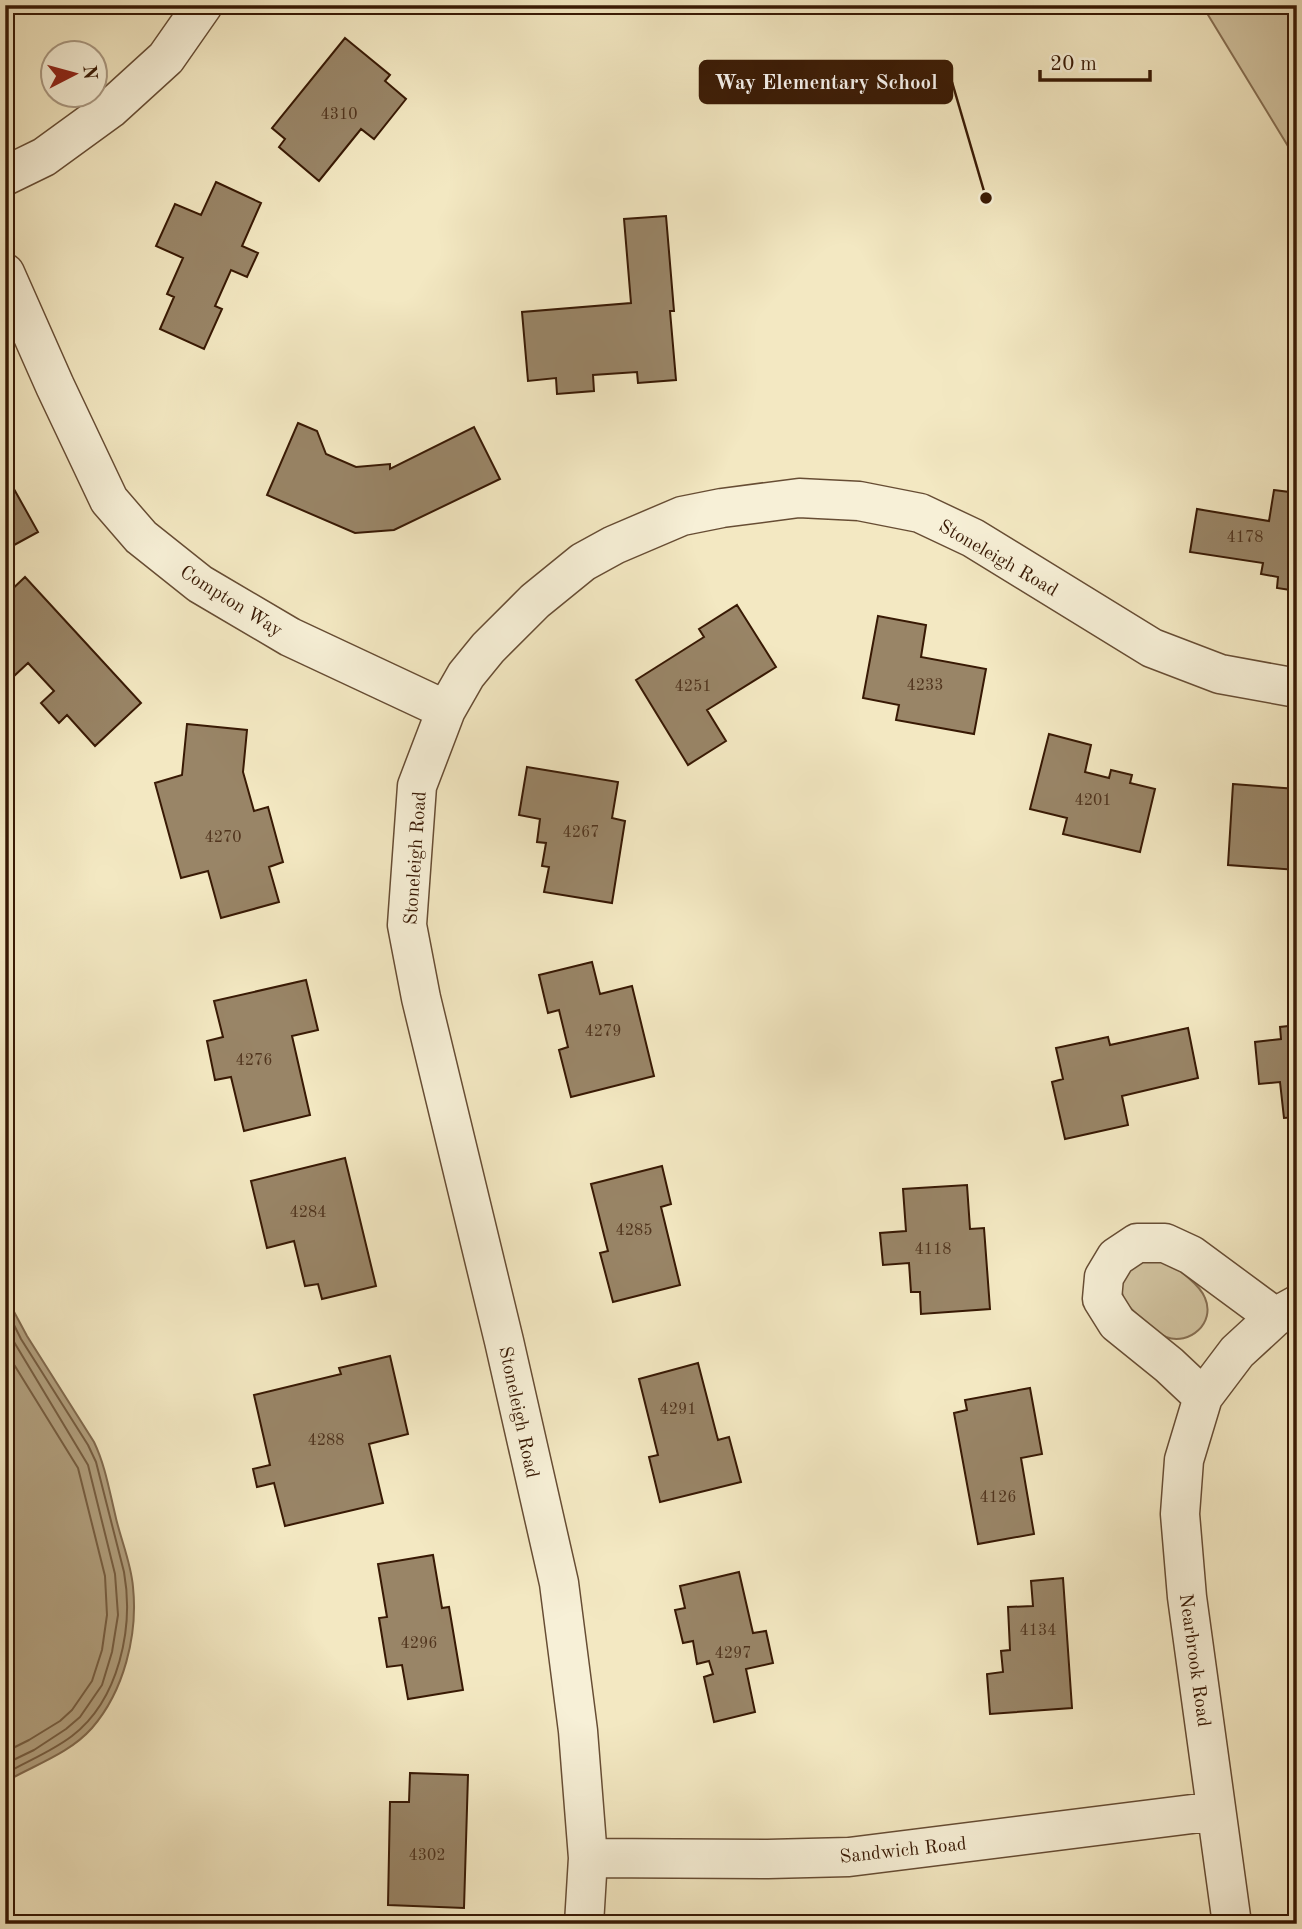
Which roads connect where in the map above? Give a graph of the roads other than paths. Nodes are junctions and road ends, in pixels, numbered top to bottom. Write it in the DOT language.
graph roads {
  1 [pos="203,5"];
  2 [pos="5,176"];
  3 [pos="5,272"];
  4 [pos="1297,688"];
  5 [pos="446,710"];
  6 [pos="1286,1311"];
  7 [pos="1203,1397"];
  8 [pos="1216,1811"];
  9 [pos="588,1858"];
  10 [pos="584,1924"];
  11 [pos="1232,1924"];
  1 -- 2 [label="street"];
  3 -- 5 [label="street, Compton Way"];
  4 -- 5 [label="street, Stoneleigh Road"];
  5 -- 9 [label="street, Stoneleigh Road"];
  6 -- 7 [label="street, Nearbrook Road"];
  6 -- 7 [label="street, Nearbrook Road"];
  7 -- 8 [label="street, Nearbrook Road"];
  8 -- 9 [label="street, Sandwich Road"];
  8 -- 11 [label="street, Nearbrook Road"];
  9 -- 10 [label="street, Stoneleigh Road"];
}
